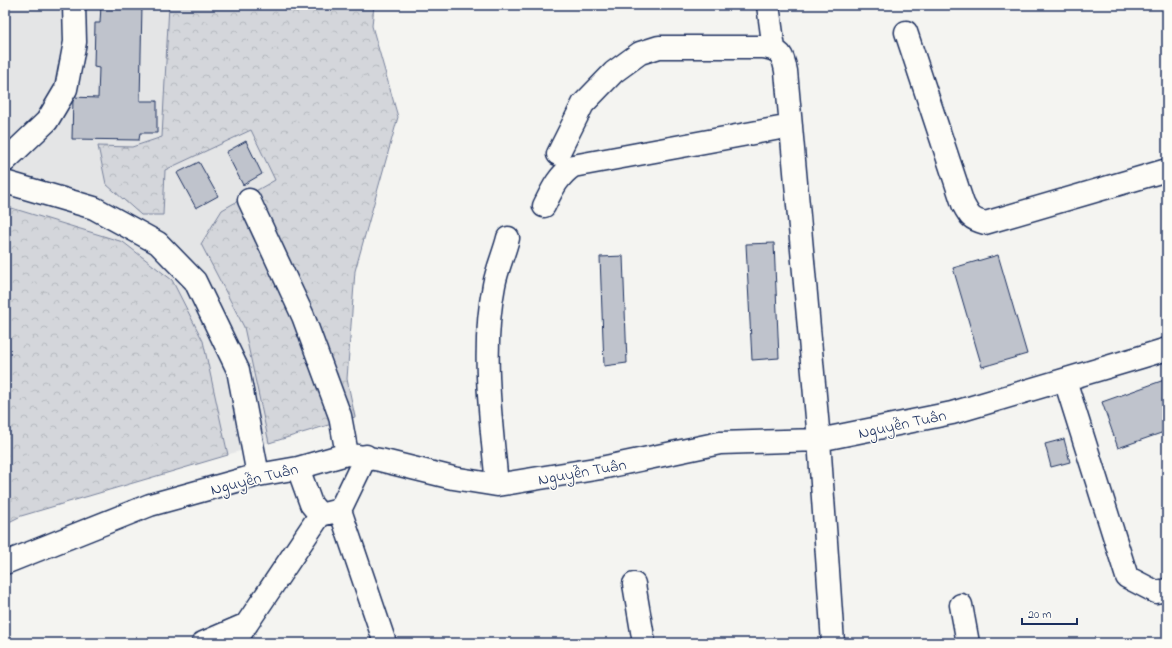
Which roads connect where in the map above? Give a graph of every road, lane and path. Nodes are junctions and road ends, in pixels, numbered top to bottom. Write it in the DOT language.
graph roads {
  1 [pos="74,5"];
  2 [pos="768,5"];
  3 [pos="906,32"];
  4 [pos="774,49"];
  5 [pos="791,126"];
  6 [pos="558,154"];
  7 [pos="5,161"];
  8 [pos="1167,170"];
  9 [pos="5,182"];
  10 [pos="248,200"];
  11 [pos="544,206"];
  12 [pos="508,238"];
  13 [pos="1167,349"];
  14 [pos="1065,380"];
  15 [pos="819,440"];
  16 [pos="357,455"];
  17 [pos="298,468"];
  18 [pos="258,475"];
  19 [pos="497,485"];
  20 [pos="330,512"];
  21 [pos="5,563"];
  22 [pos="634,584"];
  23 [pos="1167,590"];
  24 [pos="961,605"];
  25 [pos="241,636"];
  26 [pos="203,643"];
  27 [pos="385,643"];
  28 [pos="644,643"];
  29 [pos="833,643"];
  30 [pos="968,643"];
  1 -- 7 [label="street"];
  2 -- 4 [label="street"];
  3 -- 8 [label="street"];
  4 -- 5 [label="street"];
  4 -- 6 [label="street"];
  5 -- 11 [label="street"];
  5 -- 15 [label="street"];
  9 -- 18 [label="street"];
  10 -- 16 [label="street"];
  12 -- 19 [label="street"];
  13 -- 14 [label="street, Nguyễn Tuân"];
  14 -- 15 [label="street, Nguyễn Tuân"];
  14 -- 23 [label="street"];
  15 -- 19 [label="street, Nguyễn Tuân"];
  15 -- 29 [label="street"];
  16 -- 17 [label="street, Nguyễn Tuân"];
  16 -- 19 [label="street, Nguyễn Tuân"];
  16 -- 20 [label="street"];
  17 -- 18 [label="street, Nguyễn Tuân"];
  17 -- 20 [label="street"];
  18 -- 21 [label="street, Nguyễn Tuân"];
  20 -- 25 [label="street"];
  20 -- 27 [label="street"];
  22 -- 28 [label="street"];
  24 -- 30 [label="street"];
  25 -- 26 [label="street"];
}
